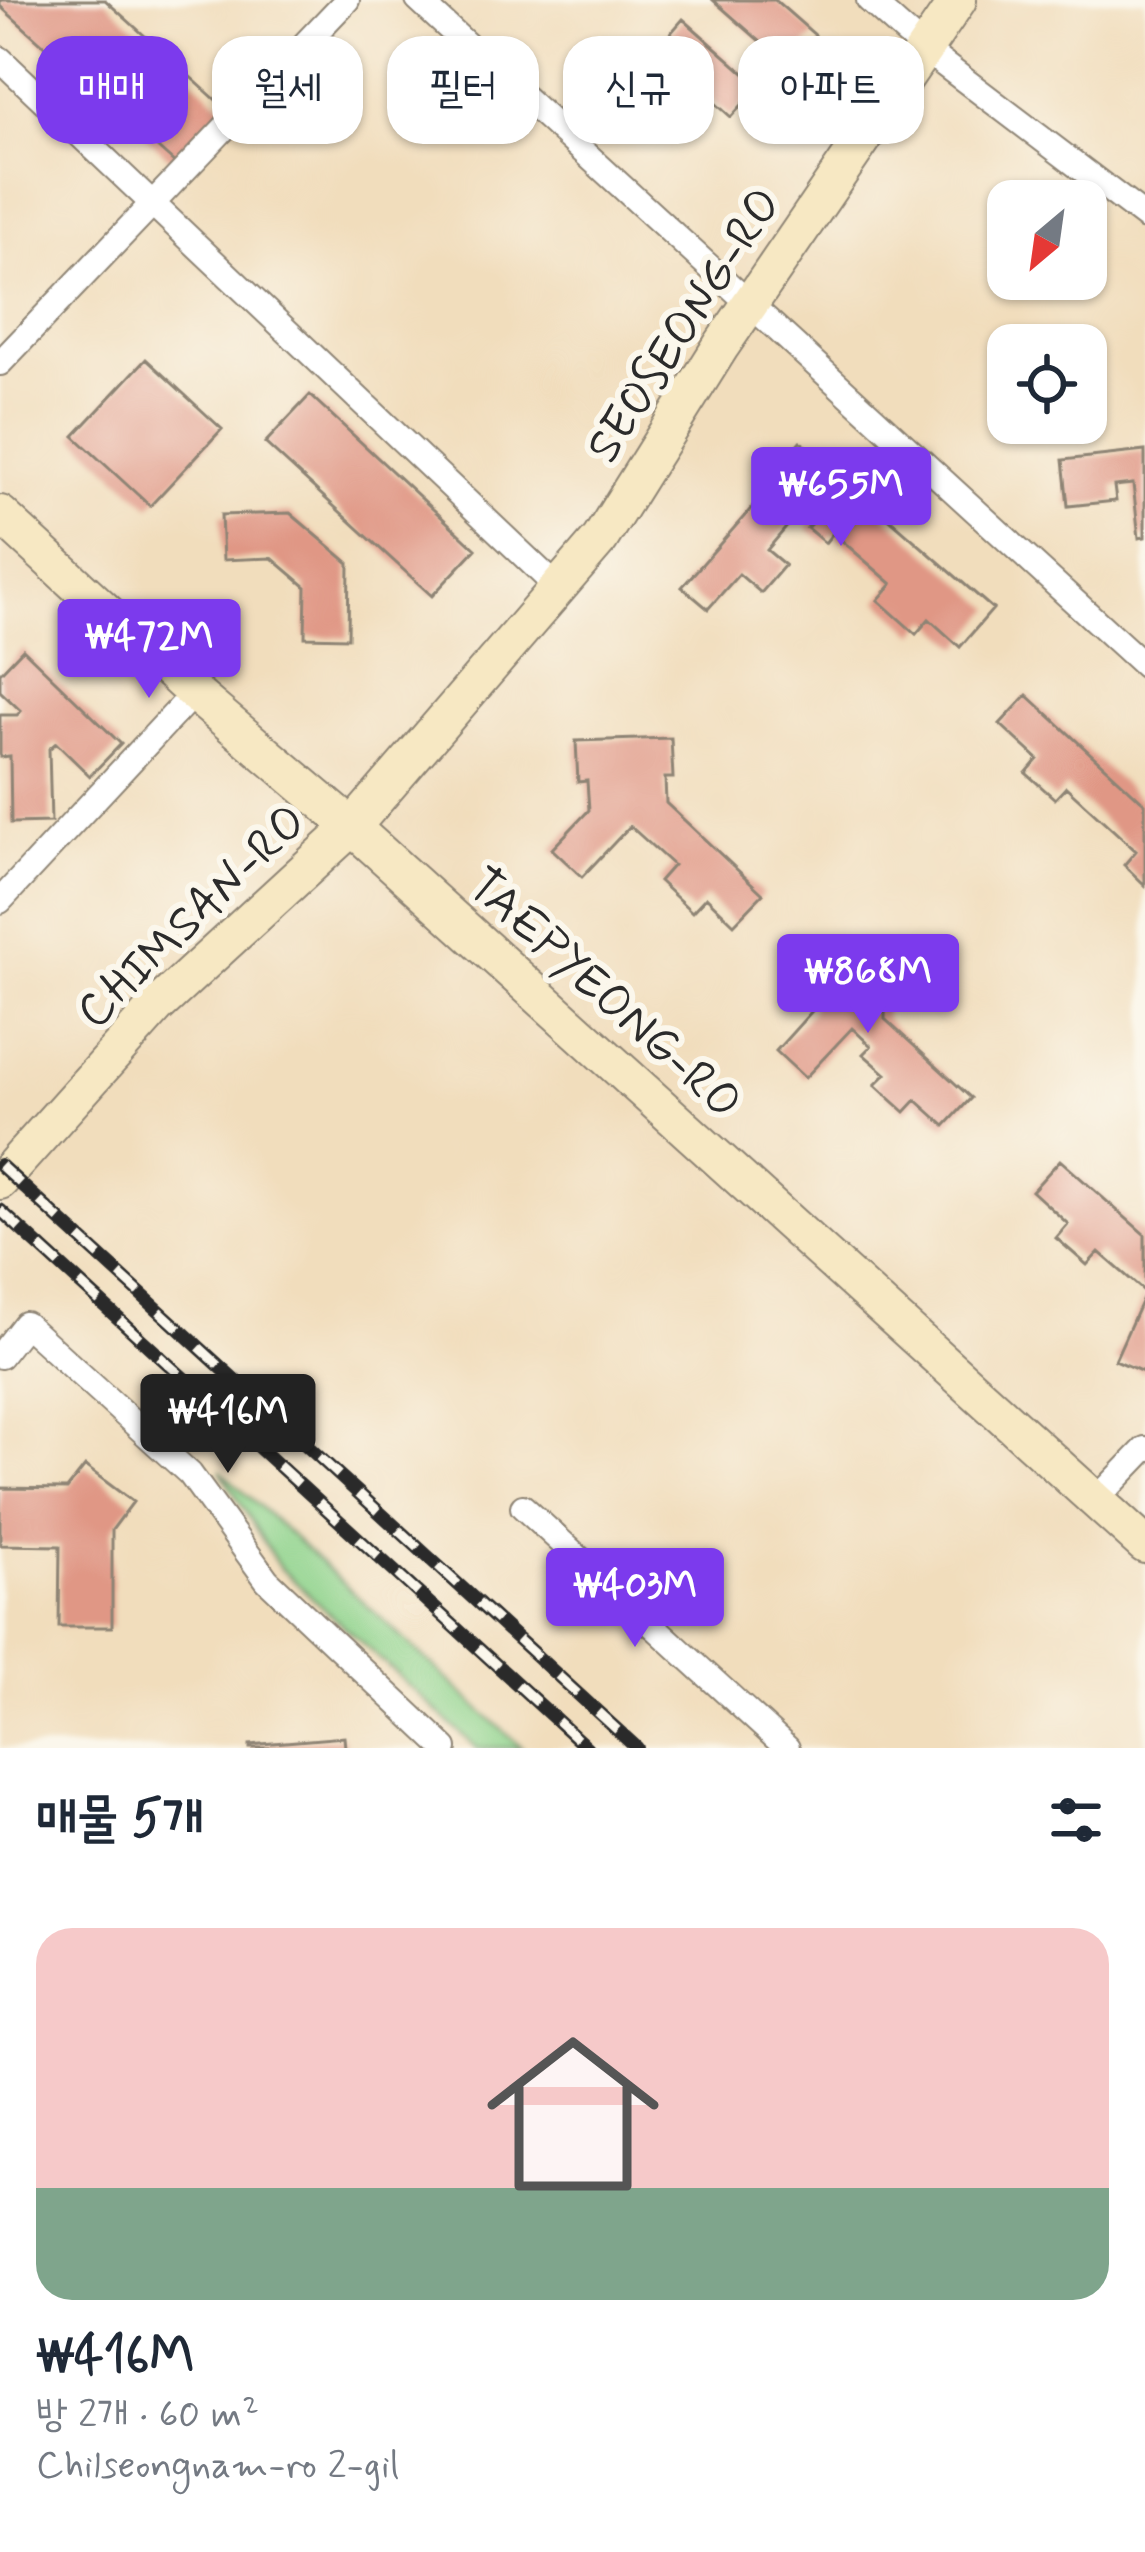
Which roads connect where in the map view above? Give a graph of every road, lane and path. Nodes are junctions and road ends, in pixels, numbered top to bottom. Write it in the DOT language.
graph roads {
  1 [pos="346,0"];
  2 [pos="418,0"];
  3 [pos="869,0"];
  4 [pos="958,0"];
  5 [pos="925,50"];
  6 [pos="0,59"];
  7 [pos="153,203"];
  8 [pos="1145,217"];
  9 [pos="751,304"];
  10 [pos="0,362"];
  11 [pos="0,514"];
  12 [pos="558,588"];
  13 [pos="1145,666"];
  14 [pos="194,693"];
  15 [pos="352,826"];
  16 [pos="0,901"];
  17 [pos="0,1181"];
  18 [pos="0,1356"];
  19 [pos="1145,1449"];
  20 [pos="1096,1500"];
  21 [pos="524,1507"];
  22 [pos="1145,1545"];
  23 [pos="445,1748"];
  24 [pos="787,1748"];
  1 -- 7 [label="street"];
  2 -- 9 [label="street"];
  3 -- 5 [label="street"];
  4 -- 5 [label="main road, SEOSEONG-RO"];
  5 -- 8 [label="street"];
  5 -- 9 [label="main road, SEOSEONG-RO"];
  6 -- 7 [label="street"];
  7 -- 10 [label="street"];
  7 -- 12 [label="street"];
  9 -- 12 [label="main road, SEOSEONG-RO"];
  9 -- 13 [label="street"];
  11 -- 14 [label="main road, TAEPYEONG-RO"];
  12 -- 15 [label="main road, SEOSEONG-RO"];
  14 -- 15 [label="main road, TAEPYEONG-RO"];
  14 -- 16 [label="street"];
  15 -- 17 [label="main road, CHIMSAN-RO"];
  15 -- 20 [label="main road, TAEPYEONG-RO"];
  18 -- 23 [label="street"];
  19 -- 20 [label="street"];
  20 -- 22 [label="main road, TAEPYEONG-RO"];
  21 -- 24 [label="street"];
}
